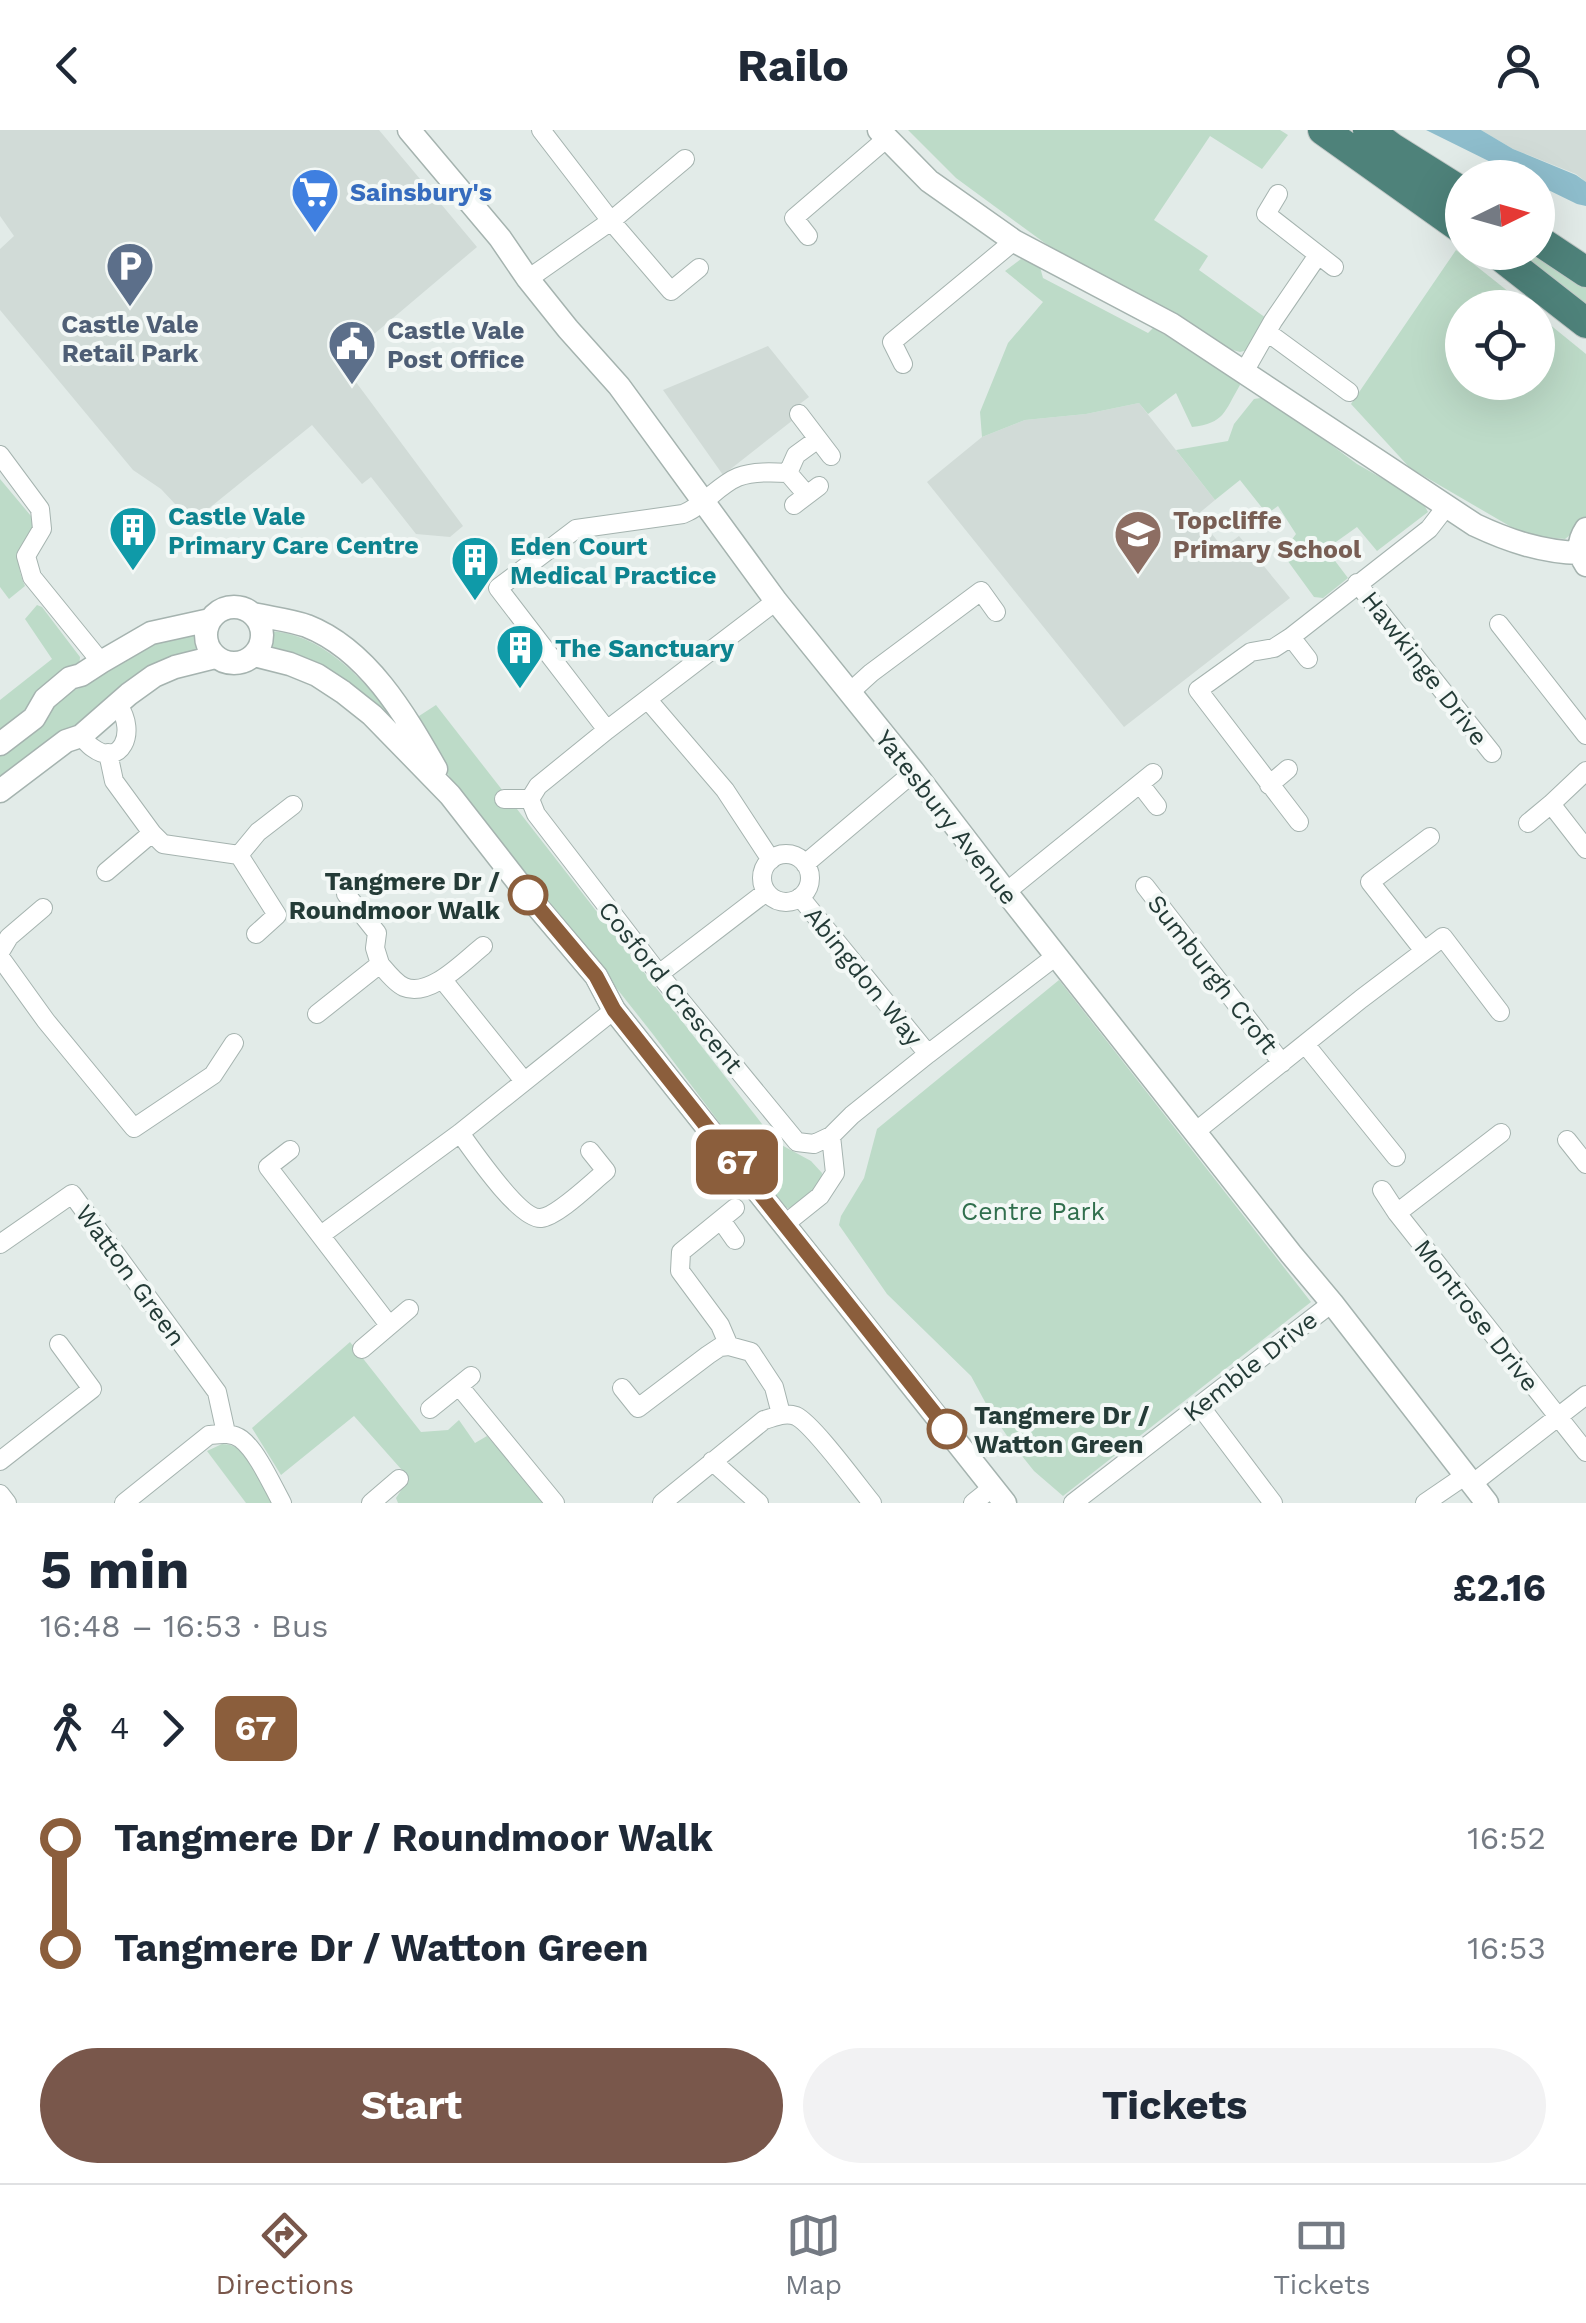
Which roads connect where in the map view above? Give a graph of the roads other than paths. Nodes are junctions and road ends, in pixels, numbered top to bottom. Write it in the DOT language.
graph roads {
  1 [pos="409,130"];
  2 [pos="541,130"];
  3 [pos="1323,130"];
  4 [pos="1368,130"];
  5 [pos="883,134"];
  6 [pos="685,159"];
  7 [pos="1445,181"];
  8 [pos="1278,194"];
  9 [pos="1445,217"];
  10 [pos="611,221"];
  11 [pos="808,236"];
  12 [pos="1014,241"];
  13 [pos="1555,251"];
  14 [pos="1318,255"];
  15 [pos="1334,267"];
  16 [pos="699,268"];
  17 [pos="1518,270"];
  18 [pos="1586,272"];
  19 [pos="528,279"];
  20 [pos="1586,323"];
  21 [pos="1267,332"];
  22 [pos="903,364"];
  23 [pos="1244,372"];
  24 [pos="1349,392"];
  25 [pos="799,414"];
  26 [pos="15,439"];
  27 [pos="818,440"];
  28 [pos="0,453"];
  29 [pos="830,456"];
  30 [pos="788,473"];
  31 [pos="807,495"];
  32 [pos="704,503"];
  33 [pos="1446,508"];
  34 [pos="1586,528"];
  35 [pos="1583,559"];
  36 [pos="1358,582"];
  37 [pos="776,601"];
  38 [pos="996,612"];
  39 [pos="253,614"];
  40 [pos="210,620"];
  41 [pos="1499,624"];
  42 [pos="1291,636"];
  43 [pos="254,655"];
  44 [pos="215,656"];
  45 [pos="1308,660"];
  46 [pos="101,662"];
  47 [pos="849,693"];
  48 [pos="648,700"];
  49 [pos="118,705"];
  50 [pos="607,730"];
  51 [pos="1586,734"];
  52 [pos="81,736"];
  53 [pos="0,744"];
  54 [pos="108,753"];
  55 [pos="1492,753"];
  56 [pos="1288,770"];
  57 [pos="1586,771"];
  58 [pos="914,772"];
  59 [pos="1269,785"];
  60 [pos="0,791"];
  61 [pos="450,795"];
  62 [pos="504,799"];
  63 [pos="530,799"];
  64 [pos="1550,804"];
  65 [pos="293,805"];
  66 [pos="1157,806"];
  67 [pos="1299,822"];
  68 [pos="1528,823"];
  69 [pos="152,833"];
  70 [pos="1430,837"];
  71 [pos="1586,848"];
  72 [pos="239,855"];
  73 [pos="771,860"];
  74 [pos="804,864"];
  75 [pos="106,872"];
  76 [pos="1144,886"];
  77 [pos="766,892"];
  78 [pos="1006,892"];
  79 [pos="346,894"];
  80 [pos="800,897"];
  81 [pos="43,908"];
  82 [pos="256,934"];
  83 [pos="483,946"];
  84 [pos="1424,951"];
  85 [pos="0,955"];
  86 [pos="1056,956"];
  87 [pos="380,964"];
  88 [pos="659,974"];
  89 [pos="442,979"];
  90 [pos="614,1010"];
  91 [pos="1500,1012"];
  92 [pos="317,1014"];
  93 [pos="234,1043"];
  94 [pos="1305,1044"];
  95 [pos="928,1054"];
  96 [pos="1282,1063"];
  97 [pos="524,1081"];
  98 [pos="1195,1132"];
  99 [pos="1501,1132"];
  100 [pos="460,1133"];
  101 [pos="830,1136"];
  102 [pos="1567,1140"];
  103 [pos="290,1150"];
  104 [pos="590,1151"];
  105 [pos="1396,1158"];
  106 [pos="1586,1164"];
  107 [pos="1382,1190"];
  108 [pos="1397,1213"];
  109 [pos="785,1224"];
  110 [pos="321,1235"];
  111 [pos="735,1240"];
  112 [pos="0,1244"];
  113 [pos="1332,1303"];
  114 [pos="409,1309"];
  115 [pos="390,1324"];
  116 [pos="58,1344"];
  117 [pos="729,1346"];
  118 [pos="362,1349"];
  119 [pos="622,1388"];
  120 [pos="1586,1395"];
  121 [pos="1200,1406"];
  122 [pos="430,1409"];
  123 [pos="781,1414"];
  124 [pos="1558,1417"];
  125 [pos="226,1433"];
  126 [pos="1586,1452"];
  127 [pos="0,1461"];
  128 [pos="712,1461"];
  129 [pos="400,1479"];
  130 [pos="1469,1479"];
  131 [pos="0,1494"];
  132 [pos="999,1495"];
  133 [pos="380,1500"];
  134 [pos="1075,1502"];
  135 [pos="7,1503"];
  136 [pos="124,1503"];
  137 [pos="282,1503"];
  138 [pos="555,1503"];
  139 [pos="662,1503"];
  140 [pos="759,1503"];
  141 [pos="872,1503"];
  142 [pos="973,1503"];
  143 [pos="1273,1503"];
  144 [pos="1425,1503"];
  145 [pos="1487,1503"];
  1 -- 19 [label="street, Yatesbury Avenue"];
  2 -- 10 [label="street"];
  3 -- 9 [label="highway"];
  4 -- 7 [label="highway"];
  5 -- 11 [label="street"];
  5 -- 12 [label="street"];
  6 -- 10 [label="street"];
  8 -- 14 [label="street"];
  10 -- 16 [label="street"];
  10 -- 19 [label="street"];
  12 -- 22 [label="street"];
  12 -- 23 [label="street"];
  13 -- 18 [label="highway"];
  14 -- 15 [label="street"];
  14 -- 21 [label="street"];
  17 -- 20 [label="highway"];
  19 -- 32 [label="street, Yatesbury Avenue"];
  21 -- 23 [label="street"];
  21 -- 24 [label="street"];
  23 -- 33 [label="street"];
  25 -- 27 [label="street"];
  26 -- 28 [label="street"];
  27 -- 29 [label="street"];
  27 -- 30 [label="street"];
  28 -- 46 [label="street"];
  30 -- 31 [label="street"];
  30 -- 32 [label="street"];
  32 -- 37 [label="street, Yatesbury Avenue"];
  32 -- 50 [label="street"];
  33 -- 35 [label="street"];
  33 -- 36 [label="street, Hawkinge Drive"];
  34 -- 35 [label="street"];
  36 -- 42 [label="street, Hawkinge Drive"];
  36 -- 55 [label="street, Hawkinge Drive"];
  37 -- 47 [label="street, Yatesbury Avenue"];
  37 -- 48 [label="street"];
  38 -- 47 [label="street"];
  39 -- 40 [label="street"];
  39 -- 43 [label="street"];
  39 -- 61 [label="street"];
  40 -- 44 [label="street"];
  40 -- 46 [label="street"];
  41 -- 51 [label="street"];
  42 -- 45 [label="street"];
  42 -- 59 [label="street, Hawkinge Drive"];
  43 -- 44 [label="street"];
  43 -- 61 [label="street"];
  44 -- 49 [label="street"];
  46 -- 53 [label="street"];
  47 -- 58 [label="street, Yatesbury Avenue"];
  48 -- 50 [label="street"];
  48 -- 73 [label="street"];
  49 -- 52 [label="street"];
  49 -- 54 [label="street"];
  50 -- 63 [label="street"];
  52 -- 54 [label="street"];
  52 -- 60 [label="street"];
  54 -- 69 [label="street"];
  56 -- 59 [label="street"];
  57 -- 64 [label="street"];
  58 -- 74 [label="street"];
  58 -- 78 [label="street, Yatesbury Avenue"];
  59 -- 67 [label="street, Hawkinge Drive"];
  61 -- 90 [label="street"];
  62 -- 63 [label="street"];
  63 -- 88 [label="street, Cosford Crescent"];
  64 -- 68 [label="street"];
  64 -- 71 [label="street"];
  65 -- 72 [label="street"];
  66 -- 78 [label="street"];
  69 -- 72 [label="street"];
  69 -- 75 [label="street"];
  70 -- 84 [label="street"];
  72 -- 82 [label="street"];
  73 -- 74 [label="street"];
  73 -- 77 [label="street"];
  74 -- 80 [label="street"];
  76 -- 96 [label="street, Sumburgh Croft"];
  77 -- 80 [label="street"];
  77 -- 88 [label="street"];
  78 -- 86 [label="street, Yatesbury Avenue"];
  79 -- 87 [label="street"];
  80 -- 95 [label="street, Abingdon Way"];
  81 -- 85 [label="street"];
  83 -- 89 [label="street"];
  84 -- 91 [label="street"];
  84 -- 94 [label="street, Sumburgh Croft"];
  85 -- 93 [label="street"];
  86 -- 95 [label="street"];
  86 -- 98 [label="street, Yatesbury Avenue"];
  87 -- 89 [label="street"];
  87 -- 92 [label="street"];
  88 -- 101 [label="street, Cosford Crescent"];
  89 -- 97 [label="street"];
  90 -- 97 [label="street"];
  90 -- 109 [label="street"];
  94 -- 96 [label="street, Sumburgh Croft"];
  94 -- 105 [label="street, Sumburgh Croft"];
  95 -- 101 [label="street"];
  96 -- 98 [label="street, Sumburgh Croft"];
  97 -- 100 [label="street"];
  98 -- 113 [label="street, Yatesbury Avenue"];
  99 -- 108 [label="street, Montrose Drive"];
  100 -- 104 [label="street"];
  100 -- 110 [label="street"];
  101 -- 109 [label="street"];
  102 -- 106 [label="street"];
  103 -- 110 [label="street"];
  107 -- 108 [label="street, Montrose Drive"];
  108 -- 124 [label="street, Montrose Drive"];
  109 -- 132 [label="street"];
  110 -- 115 [label="street"];
  111 -- 117 [label="street"];
  112 -- 125 [label="street, Watton Green"];
  113 -- 121 [label="street, Kemble Drive"];
  113 -- 130 [label="street, Yatesbury Avenue"];
  114 -- 115 [label="street"];
  115 -- 118 [label="street"];
  116 -- 127 [label="street"];
  117 -- 119 [label="street"];
  117 -- 123 [label="street"];
  120 -- 124 [label="street"];
  121 -- 134 [label="street, Kemble Drive"];
  121 -- 143 [label="street"];
  122 -- 138 [label="street"];
  123 -- 128 [label="street"];
  123 -- 141 [label="street"];
  124 -- 126 [label="street, Montrose Drive"];
  124 -- 130 [label="street"];
  125 -- 136 [label="street"];
  125 -- 137 [label="street"];
  128 -- 139 [label="street"];
  128 -- 140 [label="street"];
  129 -- 133 [label="street"];
  130 -- 144 [label="street"];
  130 -- 145 [label="street, Yatesbury Avenue"];
  131 -- 135 [label="street"];
  132 -- 142 [label="street"];
}
